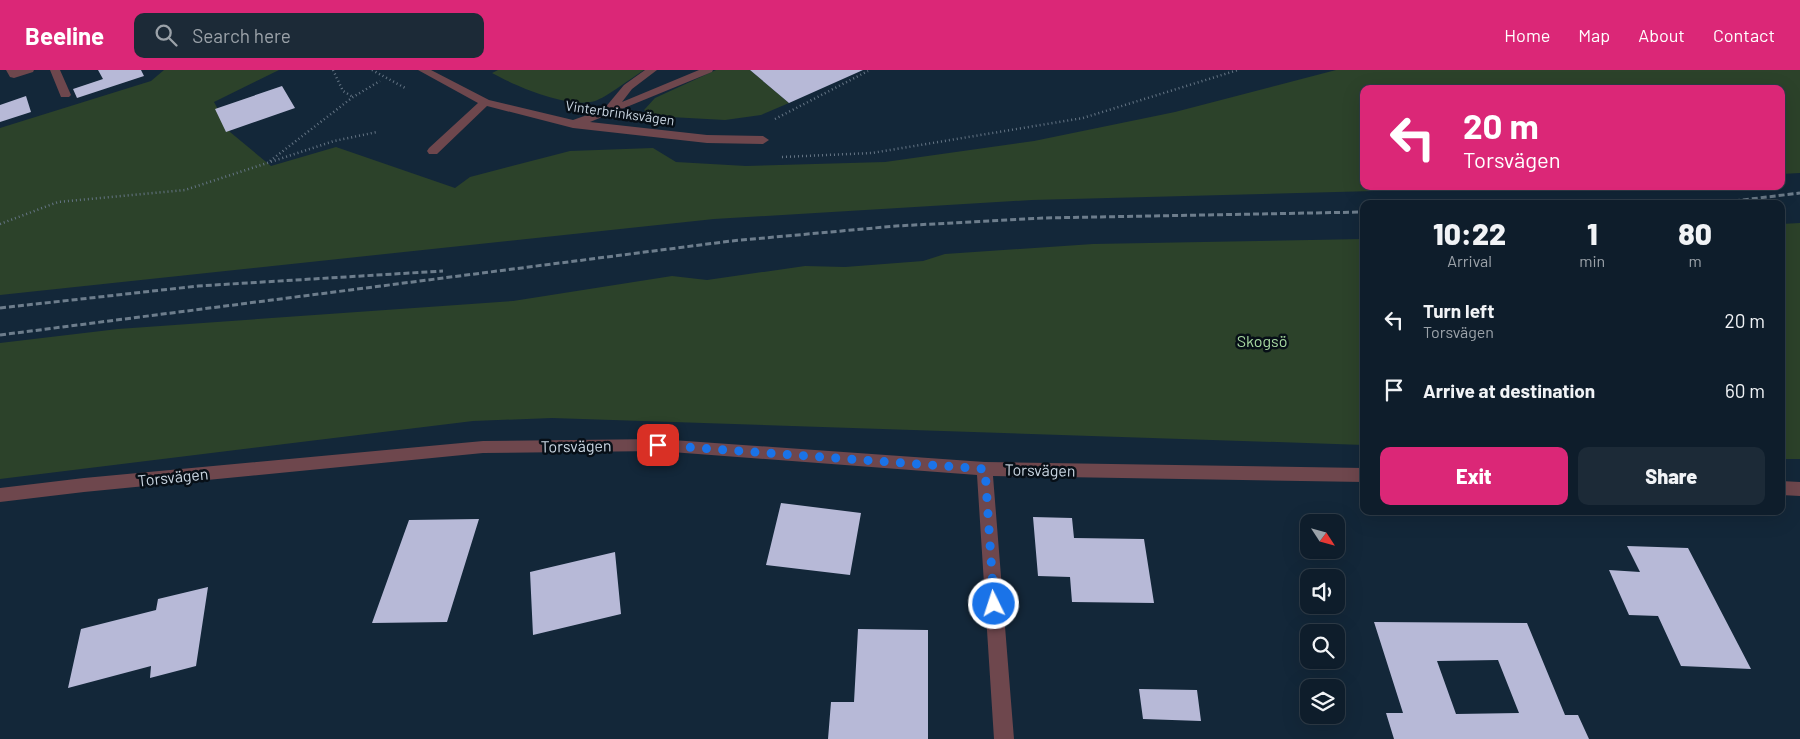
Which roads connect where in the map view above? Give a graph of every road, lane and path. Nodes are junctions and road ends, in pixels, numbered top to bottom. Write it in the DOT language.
graph roads {
  1 [pos="30,70"];
  2 [pos="55,70"];
  3 [pos="333,70"];
  4 [pos="423,70"];
  5 [pos="652,70"];
  6 [pos="708,70"];
  7 [pos="1238,70"];
  8 [pos="868,71"];
  9 [pos="13,73"];
  10 [pos="0,80"];
  11 [pos="380,81"];
  12 [pos="65,94"];
  13 [pos="353,97"];
  14 [pos="485,102"];
  15 [pos="608,112"];
  16 [pos="768,123"];
  17 [pos="573,124"];
  18 [pos="377,132"];
  19 [pos="763,140"];
  20 [pos="433,151"];
  21 [pos="780,157"];
  22 [pos="268,163"];
  23 [pos="0,224"];
  24 [pos="985,469"];
  25 [pos="1360,475"];
  26 [pos="1785,488"];
  27 [pos="1800,489"];
  28 [pos="0,496"];
  29 [pos="1004,739"];
  1 -- 9 [label="street"];
  2 -- 12 [label="street"];
  3 -- 13 [label="path"];
  4 -- 14 [label="street, Vinterbrinksvägen"];
  5 -- 15 [label="street"];
  6 -- 15 [label="street"];
  7 -- 21 [label="path"];
  8 -- 16 [label="path"];
  9 -- 10 [label="street"];
  11 -- 13 [label="path"];
  13 -- 22 [label="path"];
  14 -- 17 [label="street, Vinterbrinksvägen"];
  14 -- 20 [label="street"];
  15 -- 17 [label="street"];
  17 -- 19 [label="street, Vinterbrinksvägen"];
  18 -- 22 [label="path"];
  22 -- 23 [label="path"];
  24 -- 25 [label="street, Torsvägen"];
  24 -- 28 [label="street, Torsvägen"];
  24 -- 29 [label="street"];
  26 -- 27 [label="street"];
}
